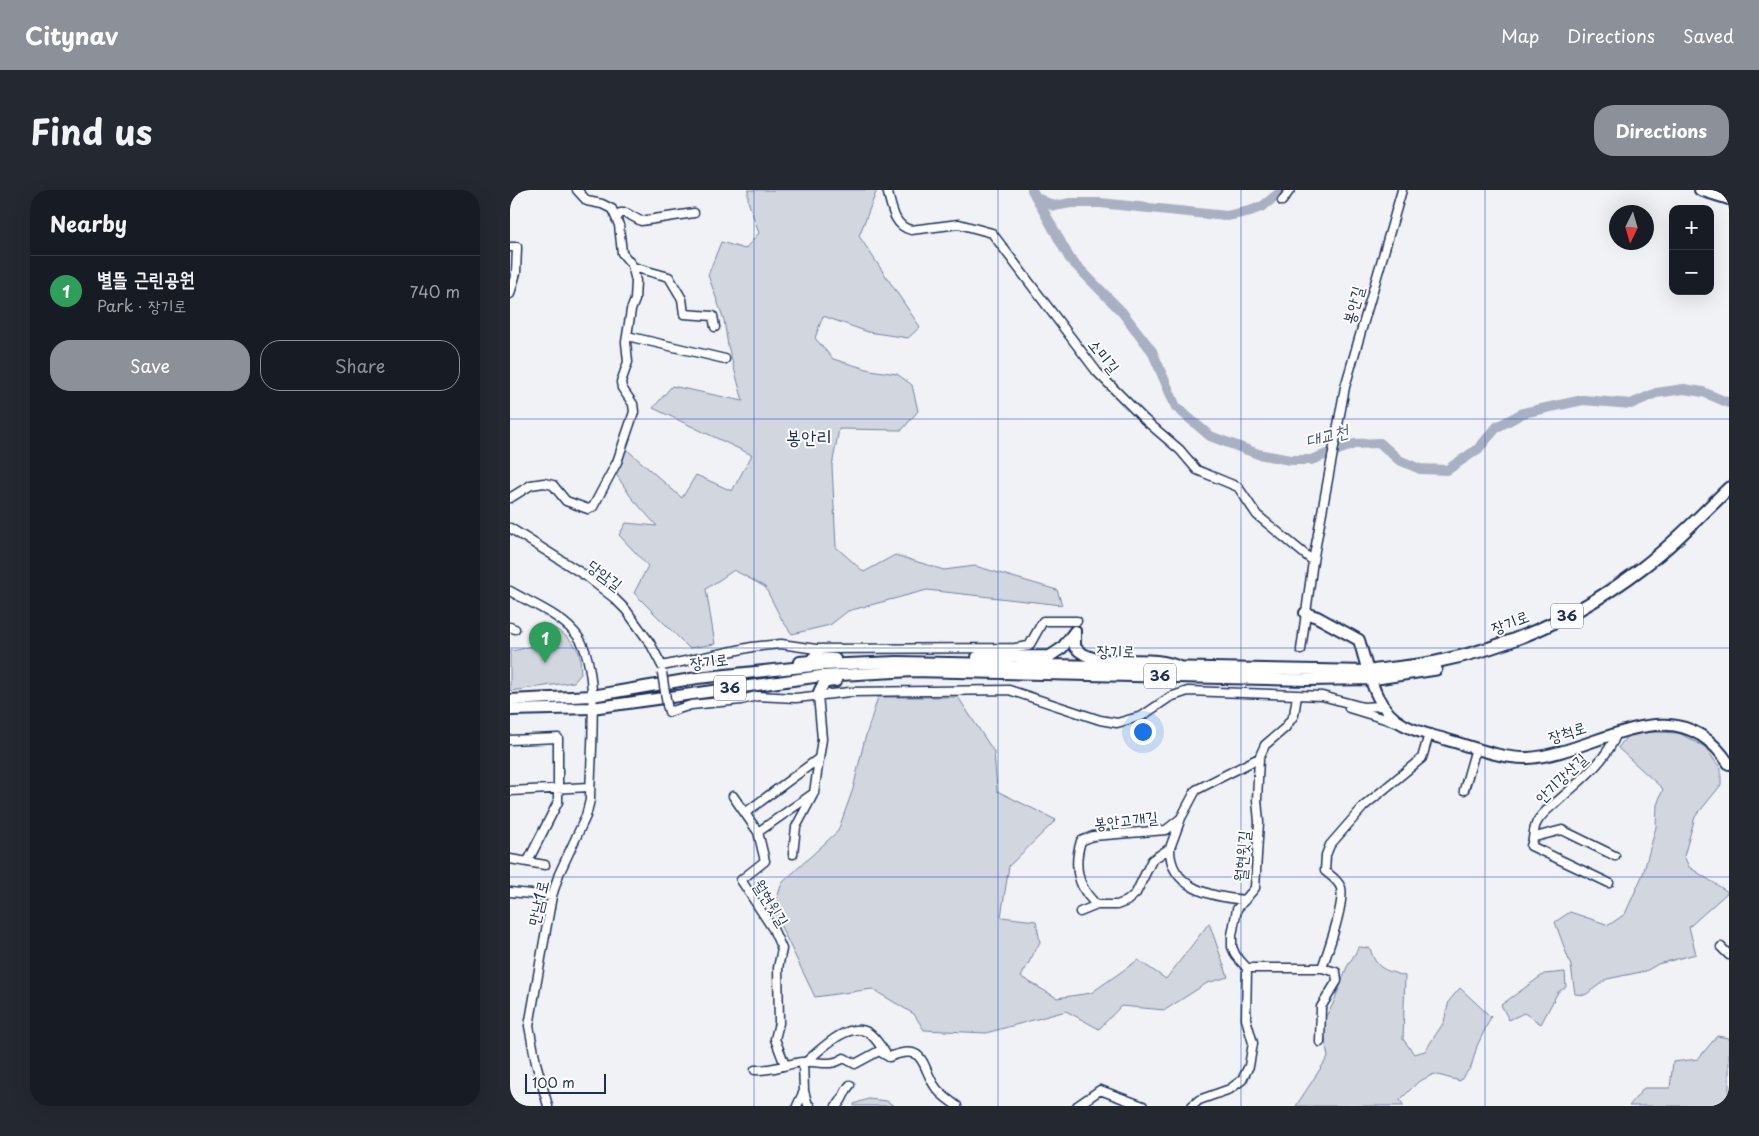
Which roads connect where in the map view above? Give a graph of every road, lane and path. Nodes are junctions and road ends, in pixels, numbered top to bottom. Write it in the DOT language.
graph roads {
  1 [pos="577,190"];
  2 [pos="887,190"];
  3 [pos="1290,190"];
  4 [pos="1402,190"];
  5 [pos="1700,190"];
  6 [pos="1729,198"];
  7 [pos="1282,201"];
  8 [pos="694,213"];
  9 [pos="617,218"];
  10 [pos="510,247"];
  11 [pos="633,267"];
  12 [pos="510,294"];
  13 [pos="715,327"];
  14 [pos="627,336"];
  15 [pos="725,359"];
  16 [pos="1729,488"];
  17 [pos="510,498"];
  18 [pos="1729,498"];
  19 [pos="510,528"];
  20 [pos="1312,562"];
  21 [pos="510,591"];
  22 [pos="1305,613"];
  23 [pos="1077,621"];
  24 [pos="1301,650"];
  25 [pos="816,652"];
  26 [pos="897,662"];
  27 [pos="934,663"];
  28 [pos="1182,669"];
  29 [pos="662,670"];
  30 [pos="882,674"];
  31 [pos="1370,675"];
  32 [pos="697,678"];
  33 [pos="775,682"];
  34 [pos="818,695"];
  35 [pos="592,696"];
  36 [pos="1296,696"];
  37 [pos="1322,696"];
  38 [pos="510,700"];
  39 [pos="1382,706"];
  40 [pos="592,708"];
  41 [pos="510,710"];
  42 [pos="1403,725"];
  43 [pos="1616,733"];
  44 [pos="1429,734"];
  45 [pos="510,740"];
  46 [pos="1476,748"];
  47 [pos="1259,758"];
  48 [pos="818,759"];
  49 [pos="1729,764"];
  50 [pos="590,787"];
  51 [pos="558,790"];
  52 [pos="1464,790"];
  53 [pos="510,791"];
  54 [pos="814,793"];
  55 [pos="733,796"];
  56 [pos="745,813"];
  57 [pos="1181,818"];
  58 [pos="758,832"];
  59 [pos="1535,837"];
  60 [pos="1170,848"];
  61 [pos="793,854"];
  62 [pos="1615,856"];
  63 [pos="510,859"];
  64 [pos="528,861"];
  65 [pos="545,865"];
  66 [pos="1609,883"];
  67 [pos="510,892"];
  68 [pos="552,896"];
  69 [pos="1245,900"];
  70 [pos="1097,905"];
  71 [pos="1080,912"];
  72 [pos="1721,947"];
  73 [pos="1729,955"];
  74 [pos="1247,968"];
  75 [pos="1322,968"];
  76 [pos="1320,1042"];
  77 [pos="889,1057"];
  78 [pos="804,1062"];
  79 [pos="785,1065"];
  80 [pos="755,1070"];
  81 [pos="850,1085"];
  82 [pos="804,1091"];
  83 [pos="548,1106"];
  84 [pos="797,1106"];
  85 [pos="810,1106"];
  86 [pos="836,1106"];
  87 [pos="957,1106"];
  88 [pos="1077,1106"];
  89 [pos="1143,1106"];
  90 [pos="1192,1106"];
  1 -- 9 [label="street"];
  2 -- 20 [label="street, 소미길"];
  3 -- 7 [label="street"];
  4 -- 20 [label="street, 봉안길"];
  5 -- 6 [label="main road"];
  8 -- 9 [label="street"];
  9 -- 11 [label="street"];
  10 -- 12 [label="street"];
  11 -- 13 [label="street"];
  11 -- 14 [label="street"];
  14 -- 15 [label="street"];
  14 -- 17 [label="street"];
  16 -- 31 [label="highway, 장기로 / 36"];
  18 -- 31 [label="highway, 장기로 / 36"];
  19 -- 29 [label="street, 당암길"];
  20 -- 22 [label="street"];
  21 -- 35 [label="street, 만남1로"];
  22 -- 24 [label="street"];
  22 -- 31 [label="main road"];
  23 -- 25 [label="street"];
  25 -- 26 [label="main road"];
  25 -- 29 [label="street"];
  25 -- 32 [label="main road"];
  26 -- 27 [label="main road, 장기로 / 36"];
  26 -- 32 [label="main road, 장기로 / 36"];
  27 -- 28 [label="main road, 장기로 / 36"];
  27 -- 28 [label="main road"];
  28 -- 31 [label="main road, 장기로 / 36"];
  29 -- 34 [label="street, 당암길, bridge"];
  30 -- 31 [label="main road, 장기로 / 36"];
  30 -- 33 [label="main road, 장기로 / 36"];
  30 -- 34 [label="main road"];
  31 -- 39 [label="main road"];
  32 -- 35 [label="main road, 장기로 / 36"];
  33 -- 34 [label="main road"];
  33 -- 40 [label="main road, 장기로 / 36"];
  34 -- 36 [label="street"];
  34 -- 48 [label="street"];
  35 -- 38 [label="main road, 장기로 / 36"];
  35 -- 40 [label="street, 만남1로"];
  36 -- 37 [label="street"];
  36 -- 47 [label="street"];
  37 -- 39 [label="street"];
  37 -- 42 [label="street"];
  39 -- 42 [label="main road"];
  40 -- 41 [label="main road, 장기로 / 36"];
  40 -- 50 [label="street, 만남1로"];
  42 -- 44 [label="main road, 장척로"];
  43 -- 46 [label="main road, 장척로"];
  43 -- 49 [label="main road, 장척로"];
  43 -- 59 [label="street, 안기강산길"];
  44 -- 46 [label="main road, 장척로"];
  44 -- 75 [label="street"];
  45 -- 51 [label="street"];
  46 -- 52 [label="street"];
  47 -- 57 [label="street, 봉안고개길"];
  47 -- 69 [label="street, 월현윗길"];
  48 -- 54 [label="street"];
  48 -- 56 [label="street"];
  50 -- 51 [label="street"];
  50 -- 68 [label="street, 만남1로"];
  51 -- 53 [label="street"];
  51 -- 64 [label="street"];
  54 -- 58 [label="street"];
  54 -- 61 [label="street"];
  55 -- 56 [label="street"];
  56 -- 58 [label="street"];
  57 -- 60 [label="street, 봉안고개길"];
  57 -- 70 [label="street, 봉안고개길"];
  58 -- 79 [label="street, 월현윗길"];
  59 -- 62 [label="street"];
  59 -- 66 [label="street, 안기강산길"];
  60 -- 69 [label="street"];
  60 -- 70 [label="street"];
  63 -- 64 [label="street"];
  64 -- 65 [label="street"];
  67 -- 68 [label="street"];
  68 -- 83 [label="street, 만남1로"];
  69 -- 74 [label="street, 월현윗길"];
  70 -- 71 [label="street"];
  72 -- 73 [label="street"];
  74 -- 75 [label="street"];
  74 -- 90 [label="street"];
  75 -- 76 [label="street"];
  77 -- 78 [label="street"];
  77 -- 78 [label="street"];
  77 -- 87 [label="street"];
  78 -- 79 [label="street"];
  78 -- 82 [label="street"];
  79 -- 80 [label="street"];
  81 -- 86 [label="street"];
  82 -- 84 [label="street"];
  82 -- 85 [label="street"];
  88 -- 89 [label="street"];
}
